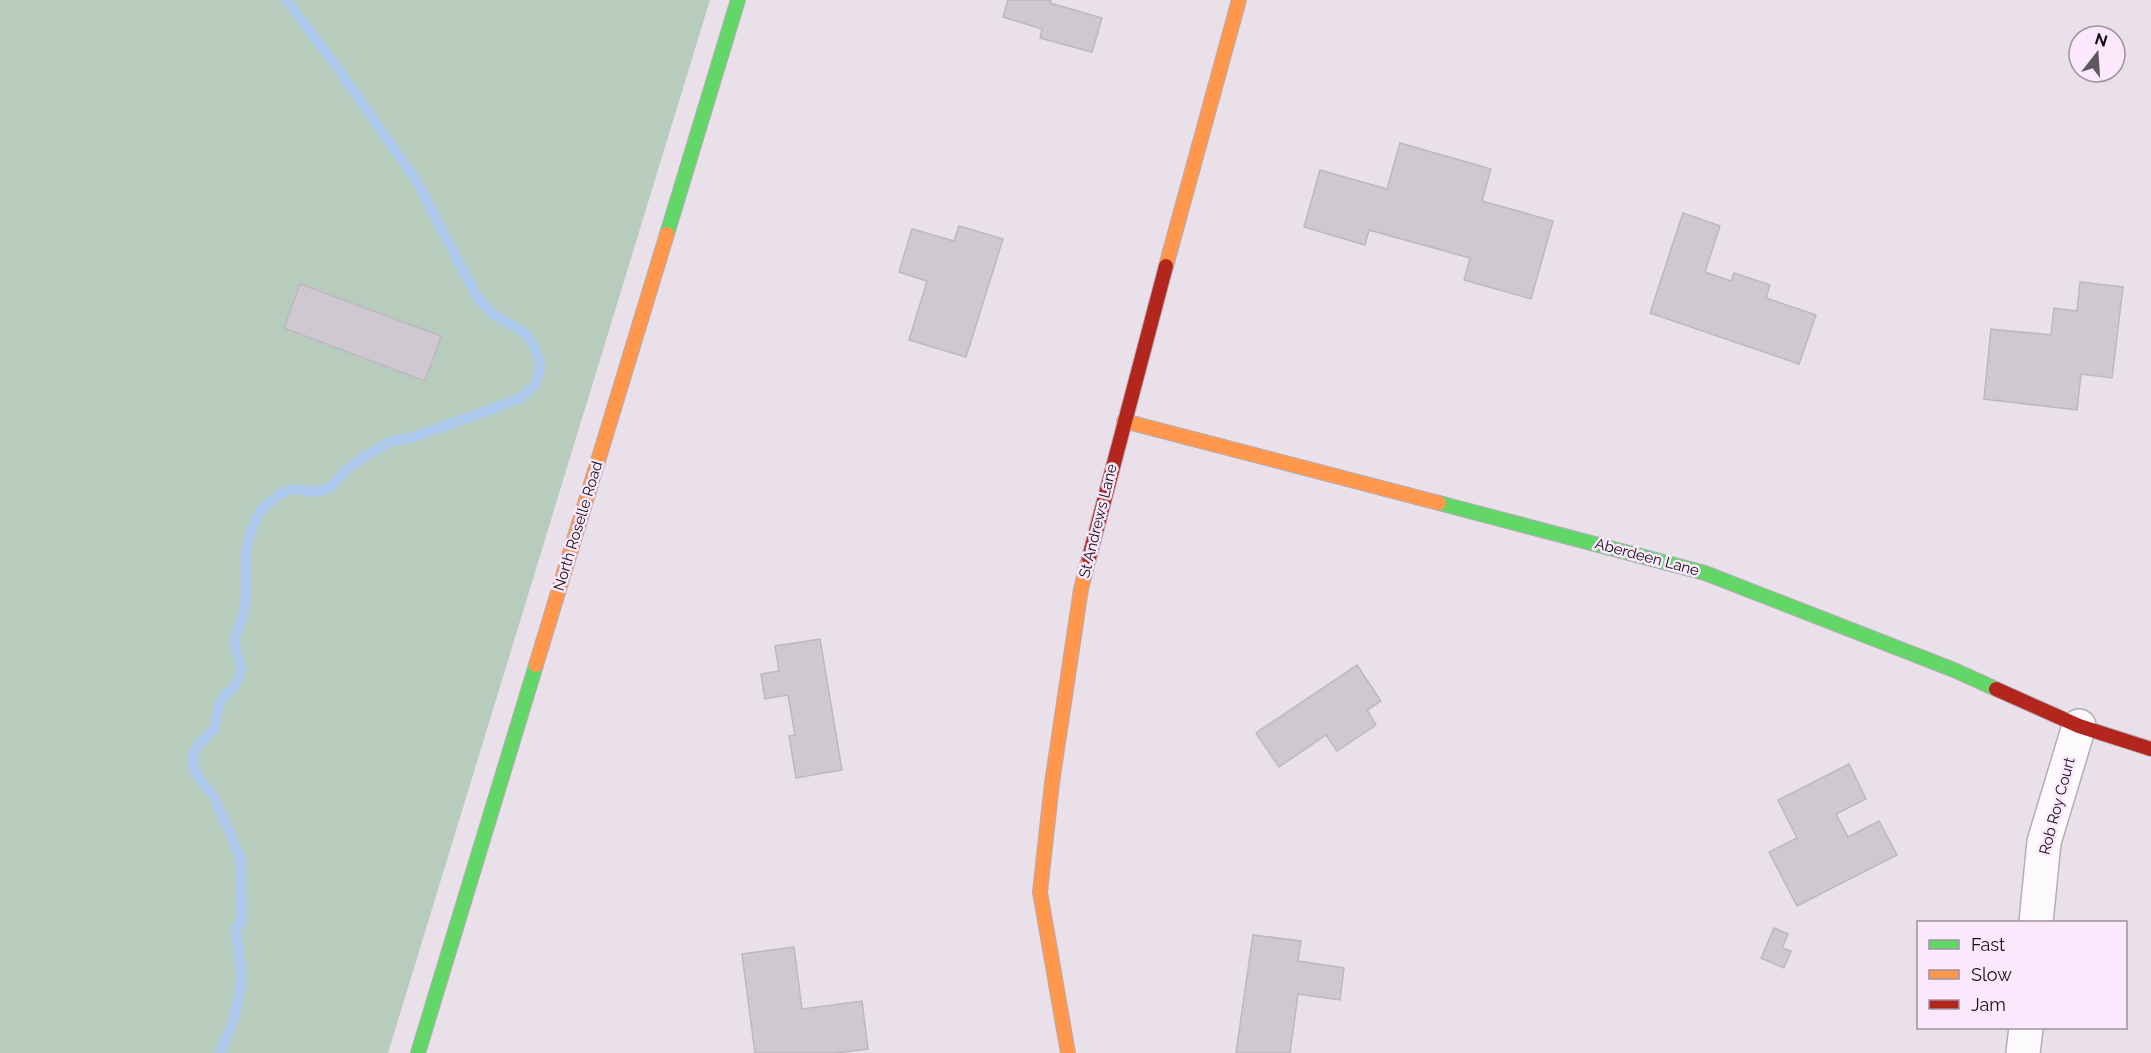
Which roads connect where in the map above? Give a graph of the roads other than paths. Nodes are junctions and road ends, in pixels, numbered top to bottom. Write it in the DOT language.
graph roads {
  1 [pos="738,0"];
  2 [pos="1239,0"];
  3 [pos="1124,421"];
  4 [pos="2079,726"];
  5 [pos="2151,748"];
  6 [pos="2036,921"];
  7 [pos="2025,1029"];
  8 [pos="418,1053"];
  9 [pos="1068,1053"];
  10 [pos="2023,1053"];
  1 -- 8 [label="street, North Roselle Road"];
  2 -- 3 [label="street, St Andrews Lane"];
  3 -- 4 [label="street, Aberdeen Lane"];
  3 -- 9 [label="street, St Andrews Lane"];
  4 -- 5 [label="street, Aberdeen Lane"];
  4 -- 6 [label="street, Rob Roy Court"];
  7 -- 10 [label="street"];
}
